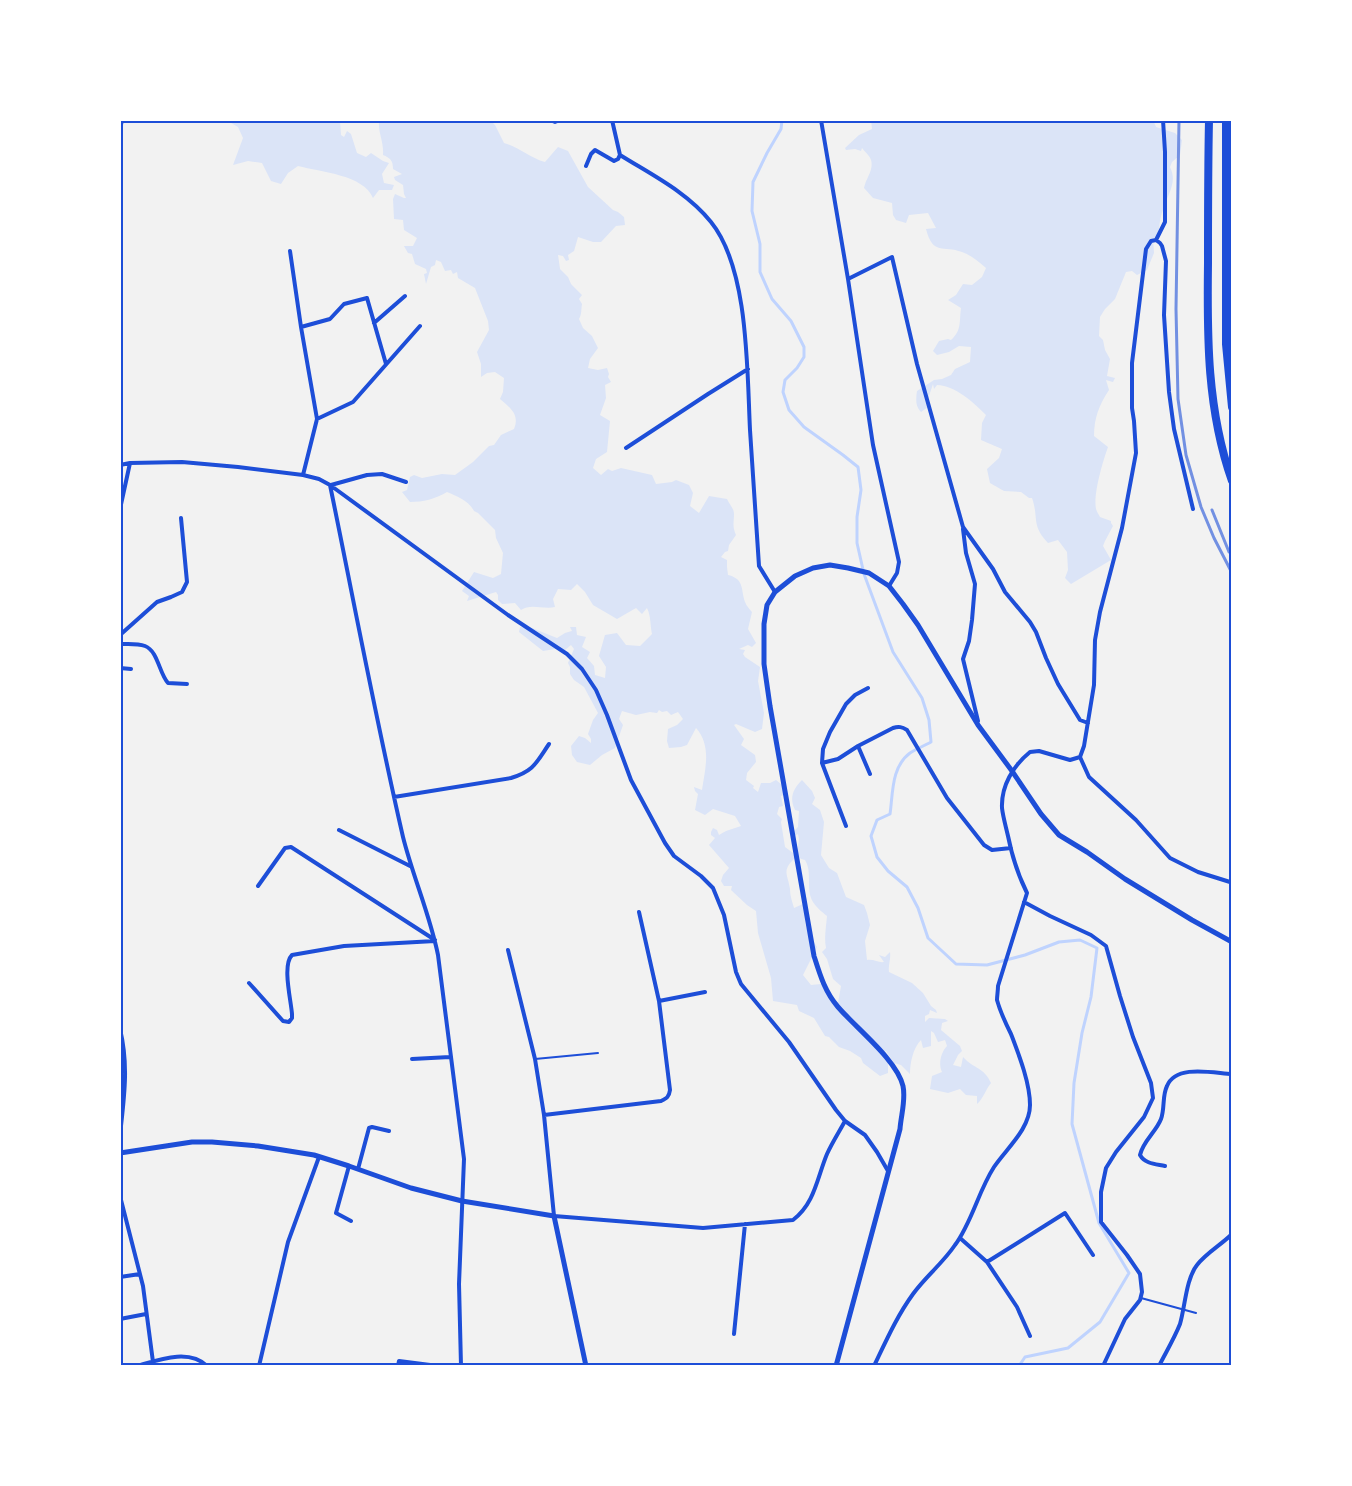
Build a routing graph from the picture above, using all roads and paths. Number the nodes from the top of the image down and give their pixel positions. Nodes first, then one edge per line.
1 (122, 120) edge
2 (550, 120) edge
3 (560, 120) edge
4 (612, 120) edge
5 (822, 120) edge
6 (1163, 120) edge
7 (1209, 120) edge
8 (1226, 120) edge
9 (120, 129) edge
10 (620, 155) junction
11 (586, 166) dead end
12 (1156, 240) junction
13 (290, 251) dead end
14 (848, 279) junction
15 (405, 296) dead end
16 (374, 323) junction
17 (420, 326) dead end
18 (301, 327) junction
19 (386, 364) junction
20 (748, 369) junction
21 (1232, 407) edge
22 (317, 419) junction
23 (626, 448) dead end
24 (130, 463) junction
25 (120, 465) edge
26 (303, 475) junction
27 (1232, 481) edge
28 (406, 482) dead end
29 (330, 485) junction
30 (120, 509) edge
31 (1193, 509) dead end
32 (181, 518) dead end
33 (963, 527) junction
34 (889, 586) junction
35 (775, 592) junction
36 (120, 635) edge
37 (120, 644) edge
38 (120, 668) edge
39 (132, 669) dead end
40 (187, 684) dead end
41 (868, 688) dead end
42 (1088, 723) junction
43 (978, 725) junction
44 (549, 744) dead end
45 (858, 746) junction
46 (1080, 758) junction
47 (822, 763) junction
48 (1012, 771) junction
49 (870, 774) dead end
50 (394, 797) junction
51 (846, 826) dead end
52 (339, 830) dead end
53 (1011, 848) junction
54 (411, 866) junction
55 (1232, 881) edge
56 (258, 886) dead end
57 (1024, 902) junction
58 (639, 912) dead end
59 (435, 941) junction
60 (1232, 942) edge
61 (508, 950) dead end
62 (249, 983) dead end
63 (705, 992) dead end
64 (659, 1001) junction
65 (120, 1029) edge
66 (598, 1053) dead end
67 (450, 1057) junction
68 (412, 1059) dead end
69 (535, 1059) junction
70 (1232, 1074) edge
71 (122, 1095) edge
72 (544, 1115) junction
73 (845, 1121) junction
74 (389, 1131) dead end
75 (120, 1135) edge
76 (120, 1154) edge
77 (320, 1156) junction
78 (350, 1166) junction
79 (1165, 1166) dead end
80 (358, 1169) junction
81 (889, 1172) junction
82 (120, 1196) edge
83 (462, 1201) junction
84 (554, 1216) junction
85 (351, 1221) dead end
86 (745, 1224) junction
87 (1232, 1234) edge
88 (960, 1238) junction
89 (1094, 1255) dead end
90 (987, 1262) junction
91 (140, 1274) junction
92 (120, 1277) edge
93 (1141, 1298) junction
94 (1196, 1313) dead end
95 (146, 1314) junction
96 (120, 1320) edge
97 (734, 1334) dead end
98 (1030, 1336) dead end
99 (153, 1362) junction
100 (136, 1366) edge
101 (207, 1366) edge
102 (259, 1366) edge
103 (398, 1366) edge
104 (438, 1366) edge
105 (461, 1366) edge
106 (586, 1366) edge
107 (836, 1366) edge
108 (874, 1366) edge
109 (1104, 1366) edge
110 (1159, 1366) edge

1 - 9 street
2 - 3 street
4 - 10 street
5 - 14 street
6 - 12 street
7 - 27 highway
8 - 21 highway
10 - 11 street
10 - 20 street
12 - 31 street
12 - 42 street
13 - 18 street
14 - 33 street
14 - 34 street
15 - 16 street
16 - 18 street
16 - 19 street
17 - 19 street
18 - 22 street
19 - 22 street
20 - 23 street
20 - 35 street
22 - 26 street
24 - 25 street
24 - 26 street
24 - 30 street
26 - 29 street
28 - 29 street
29 - 50 street
29 - 73 street
32 - 36 street
33 - 42 street
33 - 43 street
34 - 35 street
34 - 43 street
35 - 81 street
37 - 40 street
38 - 39 street
41 - 47 street
42 - 46 street
43 - 48 street
44 - 50 street
45 - 47 street
45 - 49 street
45 - 53 street
46 - 48 street
46 - 55 street
47 - 51 street
48 - 53 street
48 - 60 street
50 - 54 street
52 - 54 street
53 - 57 street
54 - 59 street
56 - 59 street
57 - 88 street
57 - 93 street
58 - 64 street
59 - 62 street
59 - 67 street
61 - 69 street
63 - 64 street
64 - 72 street
65 - 71 street
66 - 69 lane
67 - 68 street
67 - 83 street
69 - 72 street
70 - 79 street
71 - 75 street
72 - 84 street
73 - 81 street
73 - 86 street
74 - 80 street
76 - 77 street
77 - 78 street
77 - 102 street
78 - 80 street
78 - 85 street
80 - 83 street
81 - 107 street
82 - 91 street
83 - 84 street
83 - 105 street
84 - 86 street
84 - 106 street
86 - 97 street
87 - 110 street
88 - 90 street
88 - 108 street
89 - 90 street
90 - 98 street
91 - 92 street
91 - 95 street
93 - 94 lane
93 - 109 street
95 - 96 street
95 - 99 street
99 - 100 street
99 - 101 street
103 - 104 street

